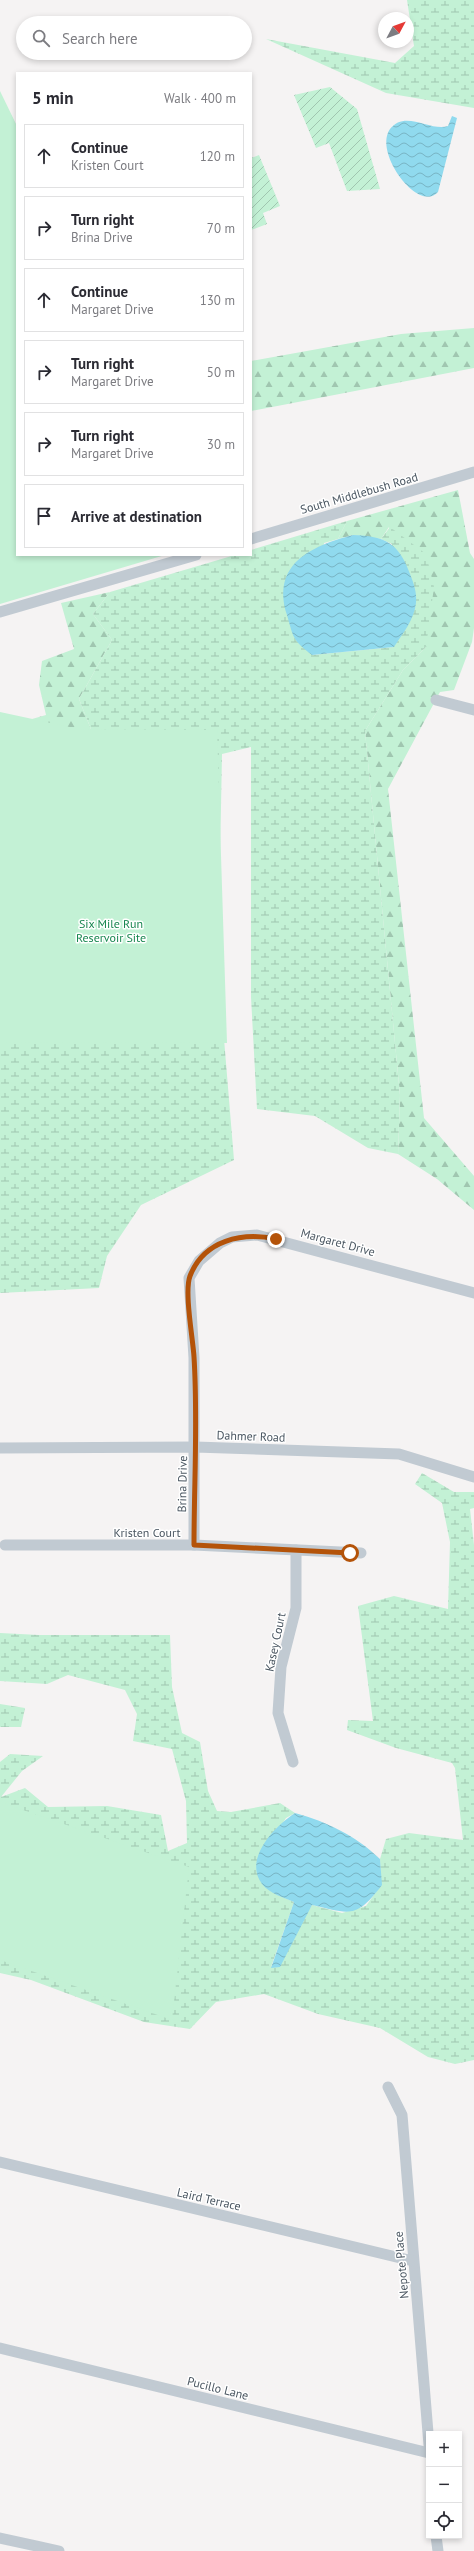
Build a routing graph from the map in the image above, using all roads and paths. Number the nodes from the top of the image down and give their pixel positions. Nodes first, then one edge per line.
1 (474, 472) edge
2 (252, 538) edge
3 (193, 556) edge
4 (0, 612) edge
5 (436, 700) dead end
6 (474, 710) edge
7 (474, 1293) edge
8 (195, 1447) junction
9 (0, 1448) edge
10 (474, 1477) edge
11 (5, 1545) dead end
12 (194, 1545) junction
13 (296, 1550) junction
14 (361, 1553) dead end
15 (293, 1762) dead end
16 (388, 2087) dead end
17 (0, 2162) edge
18 (413, 2261) junction
19 (0, 2348) edge
20 (428, 2431) edge
21 (426, 2452) edge
22 (0, 2538) edge
23 (436, 2539) edge
24 (59, 2551) edge
25 (438, 2551) edge

1 - 2 street, South Middlebush Road
3 - 4 street
5 - 6 street
7 - 8 street, Margaret Drive
8 - 9 street, Dahmer Road
8 - 10 street, Dahmer Road
8 - 12 street, Brina Drive
11 - 12 street, Kristen Court
12 - 13 street, Kristen Court
13 - 14 street, Kristen Court
13 - 15 street, Kasey Court
16 - 18 street, Nepote Place
17 - 18 street, Laird Terrace
18 - 20 street, Nepote Place
19 - 21 street, Pucillo Lane
22 - 24 street
23 - 25 street

